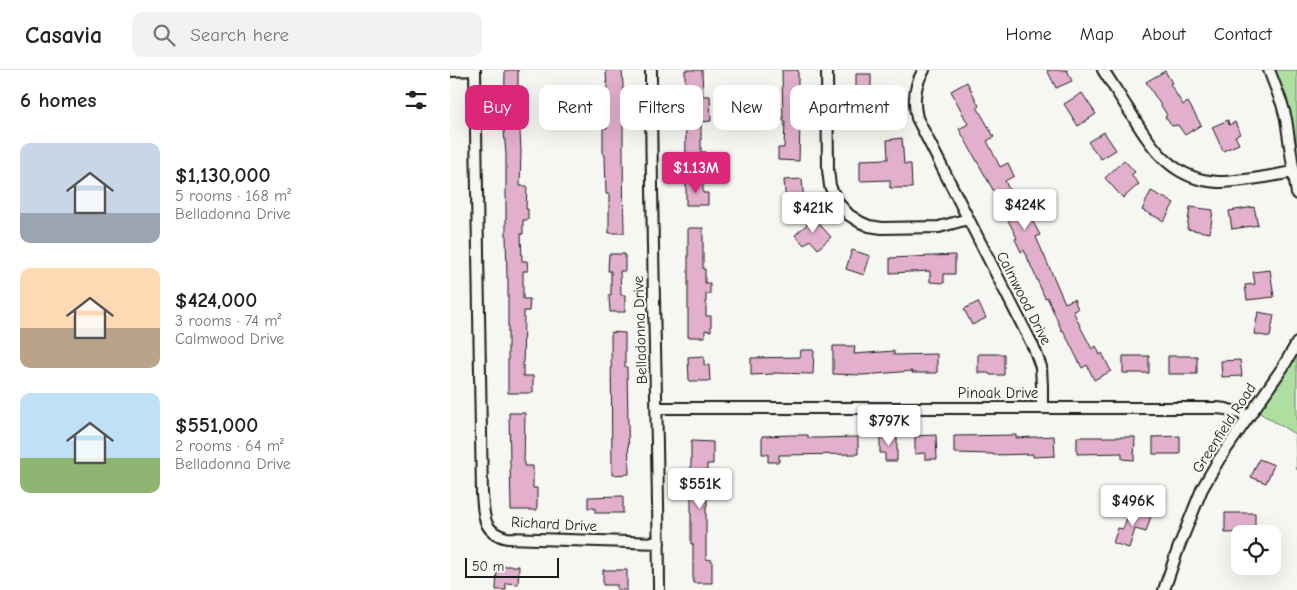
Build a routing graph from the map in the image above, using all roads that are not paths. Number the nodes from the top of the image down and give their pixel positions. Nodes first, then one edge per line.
1 (476, 70) edge
2 (651, 70) edge
3 (827, 70) edge
4 (924, 70) edge
5 (1104, 70) edge
6 (1270, 70) edge
7 (450, 72) edge
8 (1294, 172) junction
9 (1297, 194) edge
10 (968, 220) junction
11 (1297, 343) edge
12 (657, 408) junction
13 (1042, 408) junction
14 (1249, 416) junction
15 (659, 543) junction
16 (659, 590) edge
17 (1164, 590) edge

1 - 7 street
1 - 15 street, Richard Drive
2 - 12 street, Belladonna Drive
3 - 10 street
4 - 10 street, Calmwood Drive
5 - 8 street
6 - 8 street
8 - 9 street
10 - 13 street, Calmwood Drive
11 - 14 street, Greenfield Road
12 - 13 street, Pinoak Drive
12 - 15 street, Belladonna Drive
13 - 14 street, Pinoak Drive
14 - 17 street, Greenfield Road
15 - 16 street, Belladonna Drive

